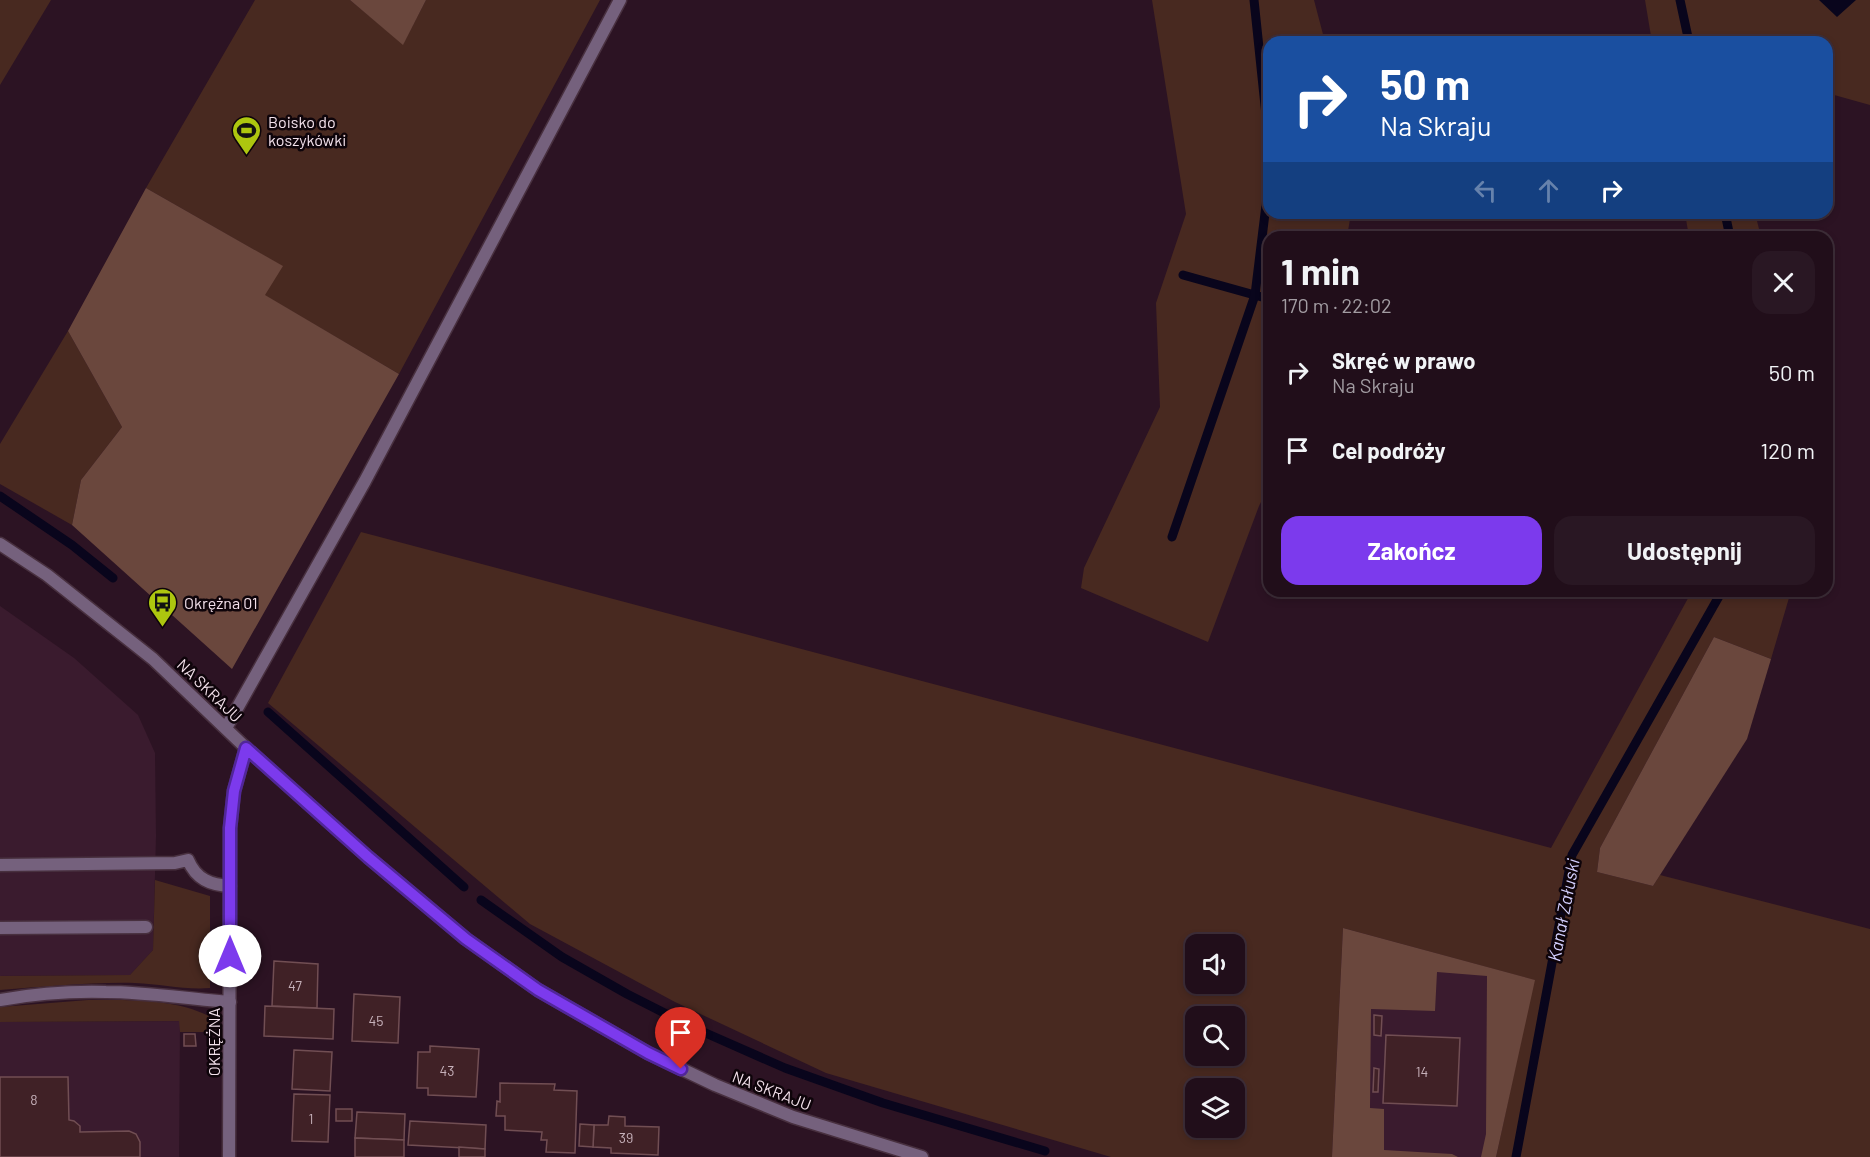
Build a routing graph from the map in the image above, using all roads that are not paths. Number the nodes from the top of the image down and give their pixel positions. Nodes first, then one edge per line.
1 (620, 0) edge
2 (0, 544) edge
3 (226, 728) junction
4 (246, 748) junction
5 (0, 865) edge
6 (230, 886) junction
7 (146, 927) dead end
8 (0, 928) edge
9 (0, 1000) edge
10 (230, 1002) junction
11 (230, 1157) edge
12 (922, 1157) edge

1 - 3 street
2 - 3 street, NA SKRAJU
3 - 4 street, NA SKRAJU
4 - 6 street, OKRĘŻNA
4 - 12 street, NA SKRAJU
5 - 6 street
6 - 10 street, OKRĘŻNA
7 - 8 street
9 - 10 street
10 - 11 street, OKRĘŻNA

